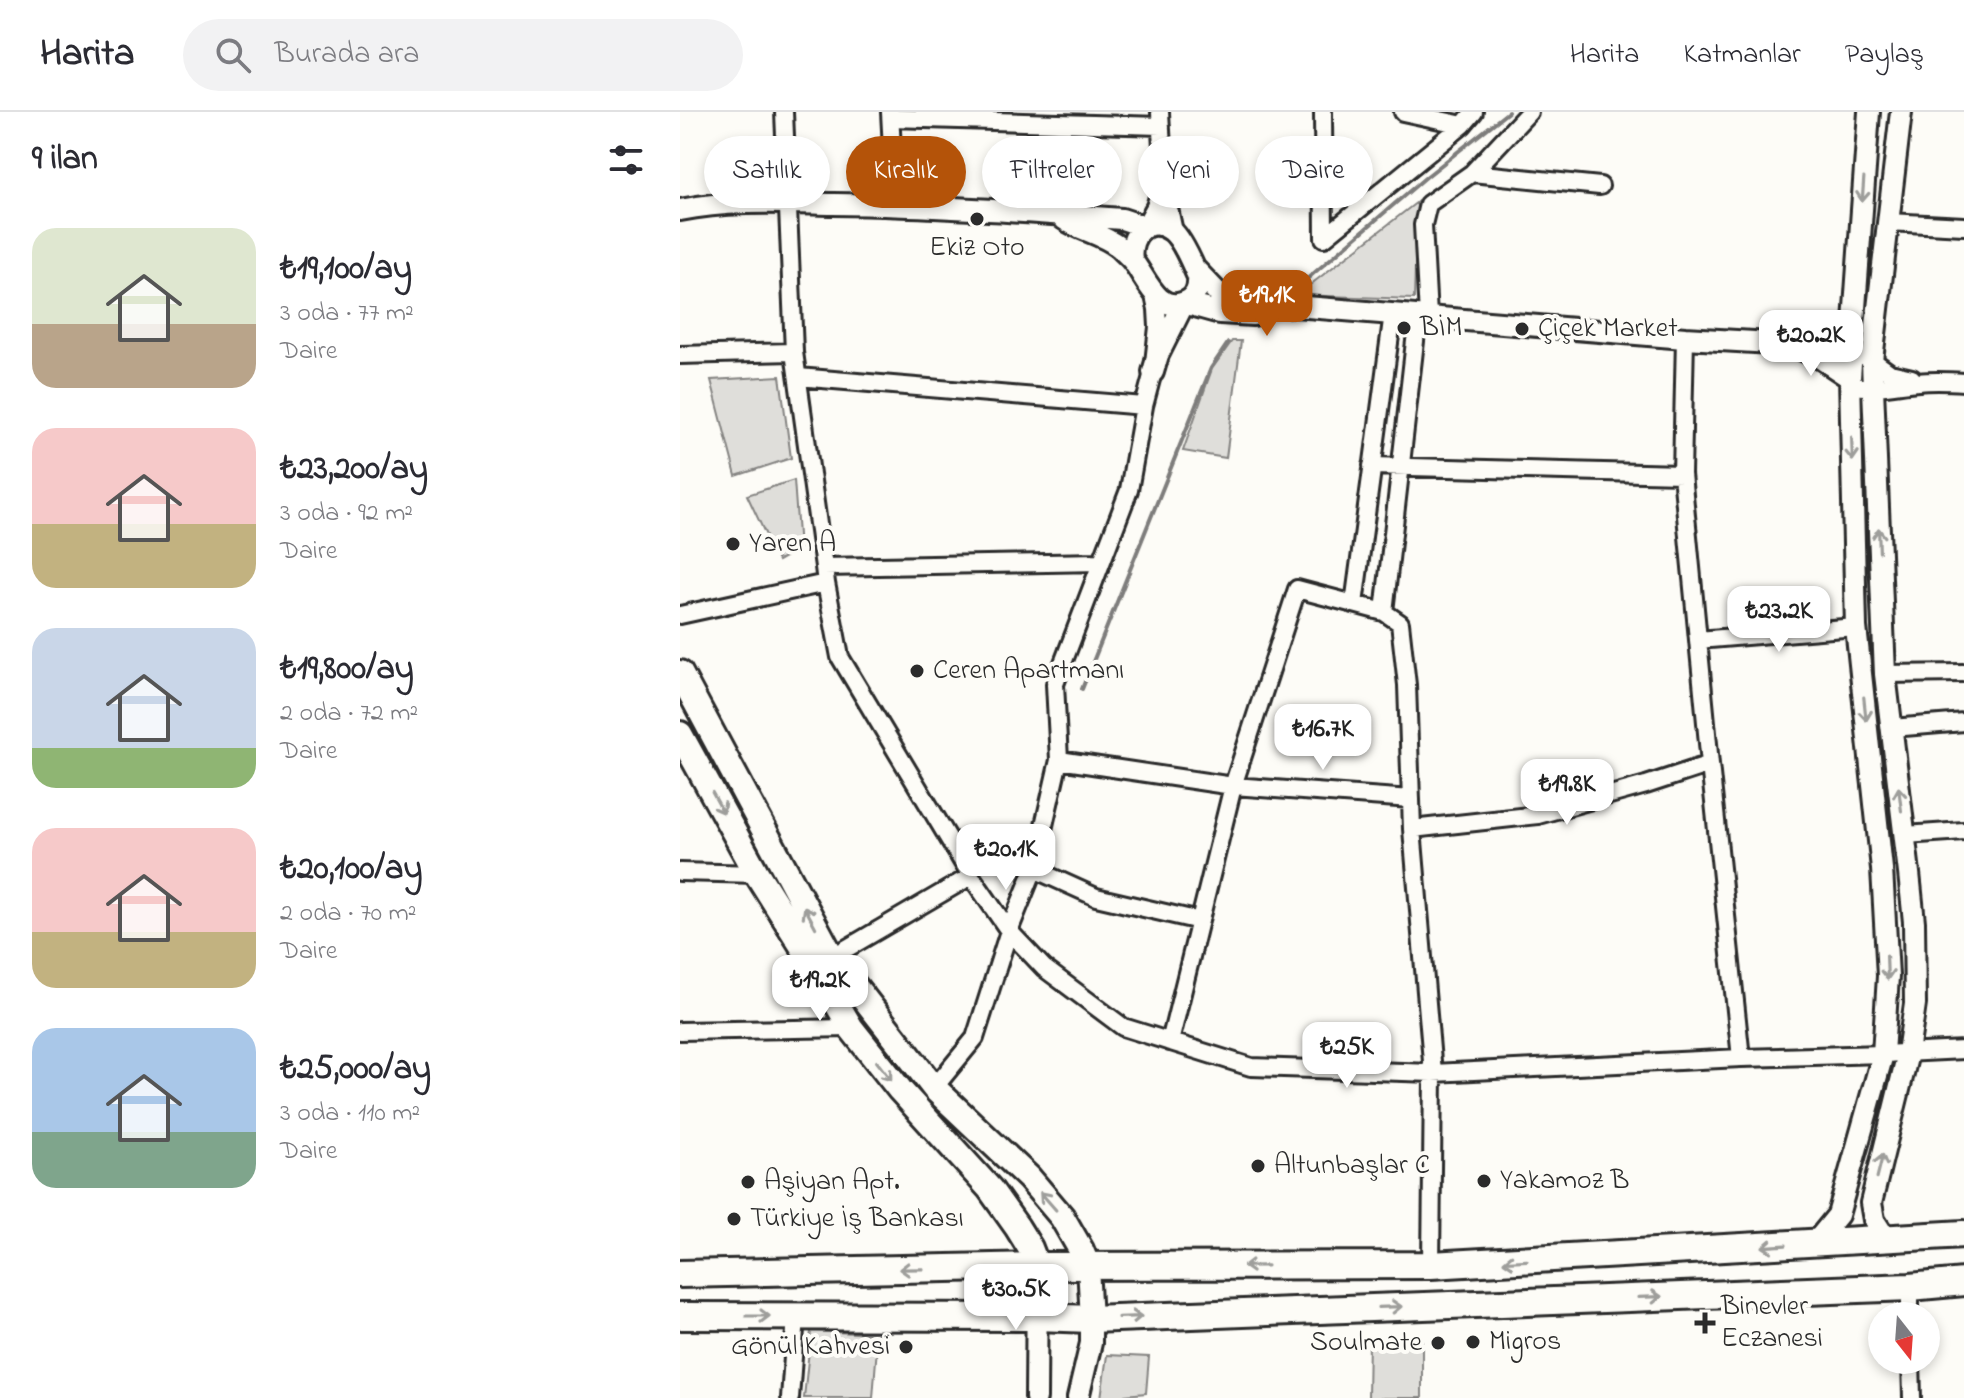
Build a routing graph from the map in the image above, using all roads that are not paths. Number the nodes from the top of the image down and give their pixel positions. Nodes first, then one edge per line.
1 (784, 112) edge
2 (1323, 112) edge
3 (1403, 112) edge
4 (1529, 112) edge
5 (1869, 112) edge
6 (1901, 112) edge
7 (891, 115) edge
8 (1469, 118) edge
9 (1161, 119) edge
10 (785, 136) edge
11 (892, 136) edge
12 (1472, 173) junction
13 (1600, 186) dead end
14 (704, 206) edge
15 (787, 208) edge
16 (949, 208) edge
17 (1156, 208) edge
18 (1169, 208) edge
19 (680, 210) edge
20 (1057, 214) junction
21 (1888, 222) junction
22 (1964, 226) edge
23 (1146, 227) junction
24 (1174, 232) junction
25 (1132, 260) junction
26 (1194, 268) junction
27 (1153, 291) junction
28 (1184, 303) junction
29 (1393, 313) junction
30 (1423, 316) junction
31 (1685, 338) junction
32 (1790, 344) junction
33 (794, 352) junction
34 (1852, 354) junction
35 (680, 355) edge
36 (1872, 360) junction
37 (1153, 372) junction
38 (798, 377) junction
39 (1850, 378) junction
40 (1925, 381) junction
41 (1964, 382) edge
42 (1873, 388) junction
43 (1144, 406) junction
44 (1372, 466) junction
45 (1400, 467) junction
46 (1682, 474) junction
47 (1100, 562) junction
48 (825, 575) junction
49 (1354, 604) junction
50 (1384, 612) junction
51 (680, 615) edge
52 (1856, 627) junction
53 (1698, 640) junction
54 (680, 673) edge
55 (1964, 673) edge
56 (1885, 674) junction
57 (1964, 722) edge
58 (1892, 728) junction
59 (680, 734) edge
60 (1059, 760) junction
61 (1710, 764) junction
62 (1233, 786) junction
63 (1411, 799) junction
64 (1412, 829) junction
65 (1964, 831) edge
66 (1905, 835) junction
67 (1034, 869) junction
68 (680, 872) edge
69 (757, 874) junction
70 (971, 876) junction
71 (1200, 921) junction
72 (1009, 931) junction
73 (832, 957) junction
74 (851, 1028) junction
75 (680, 1031) edge
76 (1170, 1042) junction
77 (1964, 1050) edge
78 (1908, 1053) junction
79 (1883, 1054) junction
80 (1741, 1058) junction
81 (1433, 1073) junction
82 (934, 1088) junction
83 (1017, 1227) junction
84 (1070, 1231) junction
85 (1964, 1234) edge
86 (1886, 1239) junction
87 (1815, 1243) junction
88 (1431, 1265) junction
89 (1037, 1266) junction
90 (982, 1267) junction
91 (1088, 1267) junction
92 (1125, 1267) junction
93 (680, 1274) edge
94 (1964, 1282) edge
95 (1910, 1287) junction
96 (1910, 1302) edge
97 (680, 1316) edge
98 (796, 1316) junction
99 (1038, 1317) junction
100 (1091, 1319) junction
101 (1911, 1374) edge
102 (790, 1398) edge
103 (1036, 1398) edge
104 (1078, 1398) edge
105 (1912, 1398) edge

1 - 10 street
2 - 8 street
3 - 8 street
4 - 12 street
5 -> 34 street
6 - 21 street
7 - 9 street
7 - 11 street
12 - 13 street
12 - 30 street
14 - 19 street
15 - 33 street
16 - 20 street
17 - 23 street
18 - 24 street
20 - 23 street
20 - 25 street
21 - 22 street
21 - 36 street
23 - 24 street
23 - 25 street
24 - 26 street
25 - 27 street
26 - 28 street
26 - 29 street
27 - 28 street
27 - 37 street
28 - 29 street
28 - 37 street
29 - 30 street
29 - 44 street
30 - 31 street
30 - 45 street
31 - 32 street
31 - 46 street
32 - 34 street
32 - 39 street
33 - 35 street
33 - 38 street
34 - 36 street
34 - 39 street
36 - 40 street
36 - 42 street
37 - 43 street
38 - 43 street
38 - 48 street
39 - 42 street
39 -> 52 street
40 - 41 street
40 - 42 street
56 -> 42 street
43 - 47 street
44 - 45 street
44 - 49 street
45 - 46 street
45 - 50 street
46 - 53 street
47 - 48 street
47 - 60 street
48 - 51 street
48 - 70 street
49 - 50 street
49 - 62 street
50 - 63 street
52 - 53 street
52 -> 79 street
53 - 61 street
73 -> 54 main road
55 - 56 street
56 - 58 street
57 - 58 street
66 -> 58 street
59 -> 69 main road
60 - 62 street
60 - 67 street
61 - 64 street
61 - 80 street
62 - 63 street
62 - 71 street
63 - 64 street
64 - 81 street
65 - 66 street
66 - 78 street
67 - 71 street
67 - 72 street
68 - 69 street
69 - 74 main road
70 - 72 street
70 - 73 street
71 - 76 street
72 - 76 street
72 - 82 street
73 - 82 main road
74 - 75 street
74 -> 83 main road
76 - 81 street
77 - 78 street
78 - 79 street
86 -> 78 street
79 - 80 street
79 - 87 street
80 - 81 street
81 - 88 street
84 -> 82 main road
83 - 89 main road
83 - 90 main road
84 - 91 main road
84 - 92 main road
85 - 86 main road
86 - 87 main road
87 -> 88 main road
88 -> 92 main road
89 - 90 main road
89 - 91 main road
89 - 99 street
90 -> 93 main road
91 - 92 main road
91 - 100 street
94 - 95 main road
95 - 96 street
100 -> 95 main road
97 -> 98 main road
98 - 99 main road
98 - 102 street
99 - 100 main road
99 - 103 street
100 - 104 street
101 - 105 street

